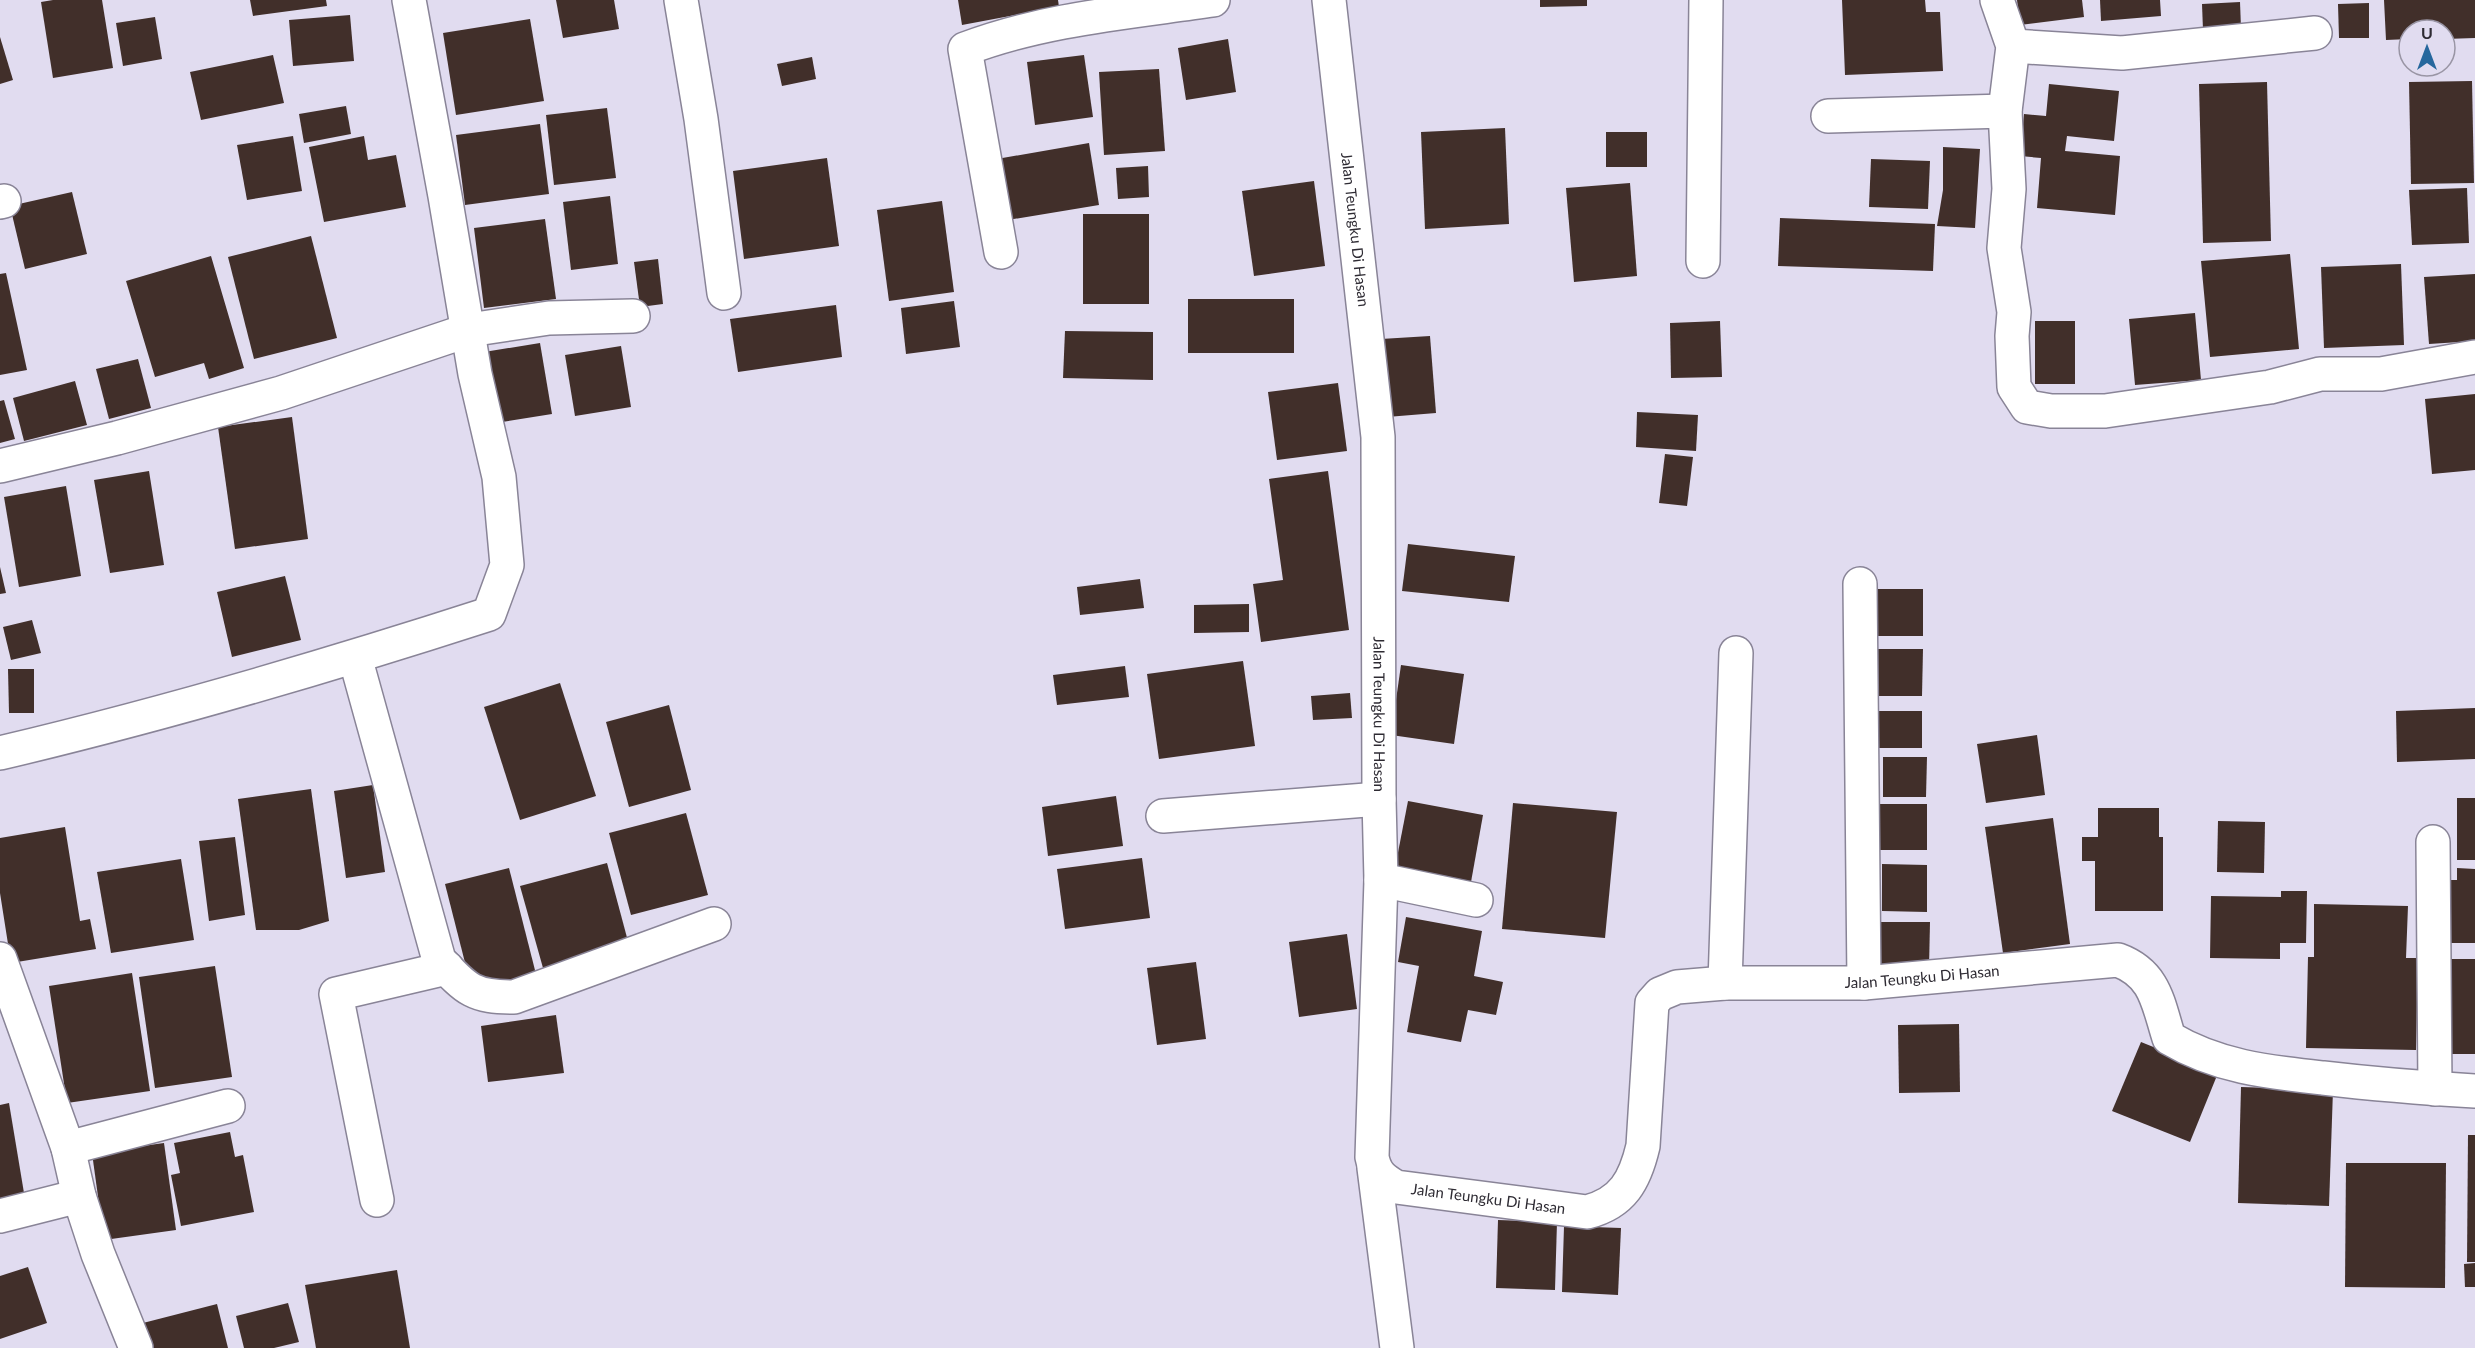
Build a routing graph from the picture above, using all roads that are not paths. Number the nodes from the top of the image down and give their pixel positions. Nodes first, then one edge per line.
1 (409, 0) edge
2 (681, 0) edge
3 (1213, 0) edge
4 (1329, 0) edge
5 (1706, 0) edge
6 (1997, 0) edge
7 (2315, 33) dead end
8 (2013, 46) junction
9 (2005, 111) junction
10 (1828, 116) dead end
11 (1001, 252) dead end
12 (1704, 261) dead end
13 (724, 293) dead end
14 (633, 316) dead end
15 (469, 330) junction
16 (2475, 357) edge
17 (0, 466) edge
18 (1860, 584) dead end
19 (1736, 653) dead end
20 (355, 657) junction
21 (0, 753) edge
22 (1379, 799) junction
23 (1162, 816) dead end
24 (2433, 842) dead end
25 (1381, 880) junction
26 (1476, 900) dead end
27 (714, 924) dead end
28 (0, 959) edge
29 (447, 968) junction
30 (1725, 983) junction
31 (1864, 983) junction
32 (2434, 1089) junction
33 (2475, 1091) edge
34 (228, 1106) dead end
35 (68, 1148) junction
36 (1374, 1168) junction
37 (79, 1196) junction
38 (377, 1200) dead end
39 (0, 1216) edge
40 (136, 1348) edge
41 (1397, 1348) edge

1 - 15 street
2 - 13 street
3 - 11 street
4 - 22 street, Jalan Teungku Di Hasan
5 - 12 street
6 - 8 street
7 - 8 street
8 - 9 street
9 - 10 street
9 - 16 street
14 - 15 street
15 - 17 street
15 - 20 street
18 - 31 street
19 - 30 street
20 - 21 street
20 - 29 street
22 - 23 street
22 - 25 street, Jalan Teungku Di Hasan
24 - 32 street
25 - 26 street
25 - 36 street, Jalan Teungku Di Hasan
27 - 29 street
28 - 35 street
29 - 38 street
30 - 31 street, Jalan Teungku Di Hasan
30 - 36 street, Jalan Teungku Di Hasan
31 - 32 street, Jalan Teungku Di Hasan
32 - 33 street, Jalan Teungku Di Hasan
34 - 35 street
35 - 37 street
36 - 41 street
37 - 39 street
37 - 40 street

